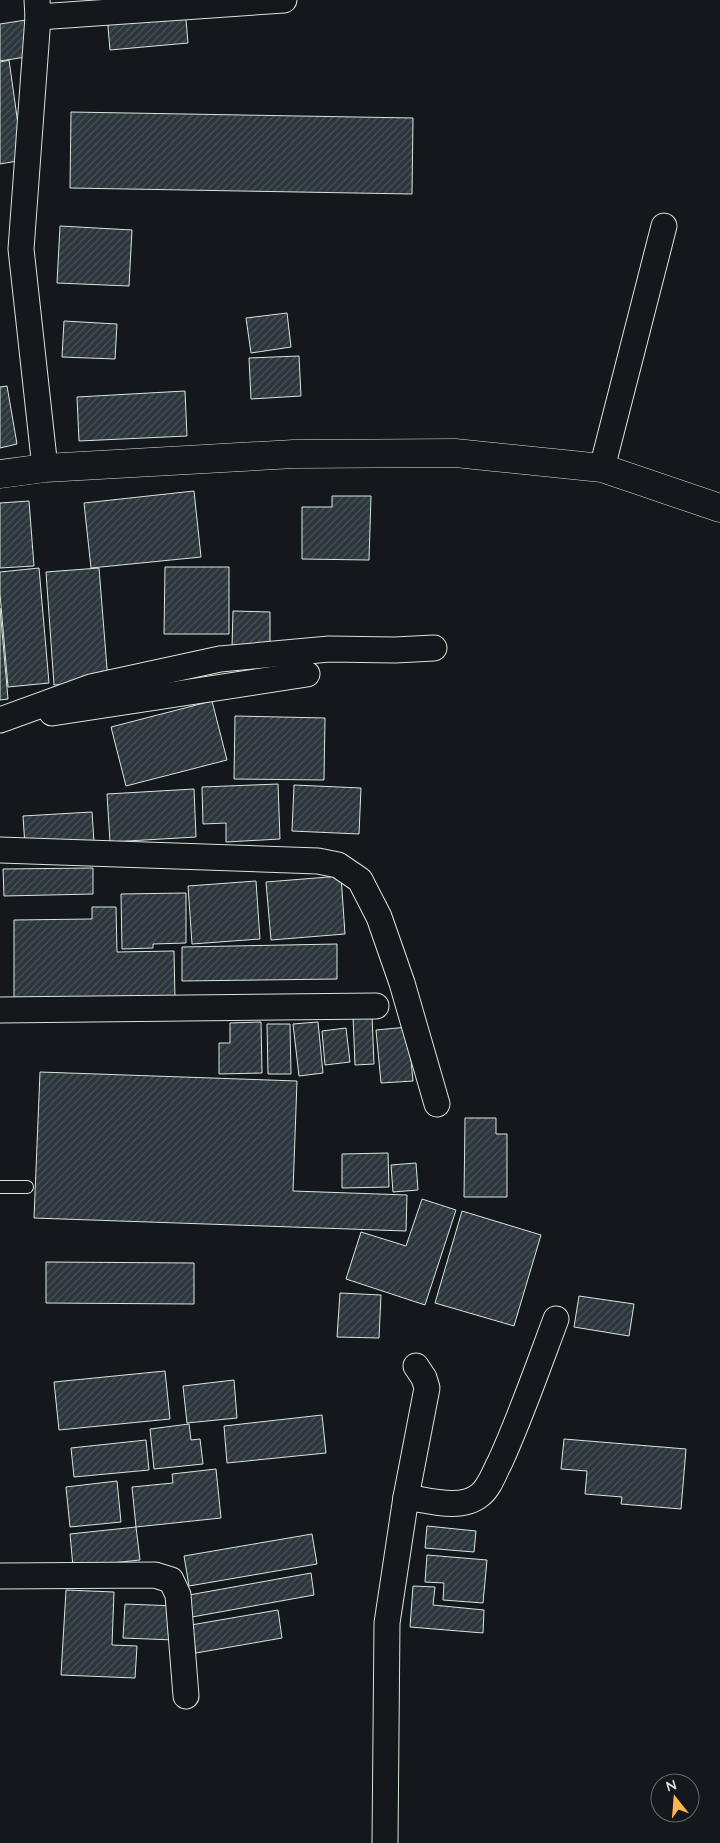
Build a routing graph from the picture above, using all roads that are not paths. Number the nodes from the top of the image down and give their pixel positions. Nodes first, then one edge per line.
1 (284, 0) edge
2 (37, 8) edge
3 (664, 226) dead end
4 (45, 468) junction
5 (602, 468) junction
6 (0, 474) edge
7 (720, 508) edge
8 (434, 648) dead end
9 (307, 674) dead end
10 (0, 721) edge
11 (0, 850) edge
12 (376, 1006) dead end
13 (0, 1010) edge
14 (437, 1104) dead end
15 (0, 1187) edge
16 (27, 1188) dead end
17 (556, 1319) dead end
18 (416, 1366) dead end
19 (406, 1497) junction
20 (0, 1576) edge
21 (186, 1696) dead end
22 (385, 1843) edge

1 - 2 street
2 - 4 street
3 - 5 street
4 - 5 street
4 - 6 street
5 - 7 street
8 - 10 street
9 - 10 street
11 - 14 street
12 - 13 street
15 - 16 lane
17 - 19 street
18 - 19 street
19 - 22 street
20 - 21 street

